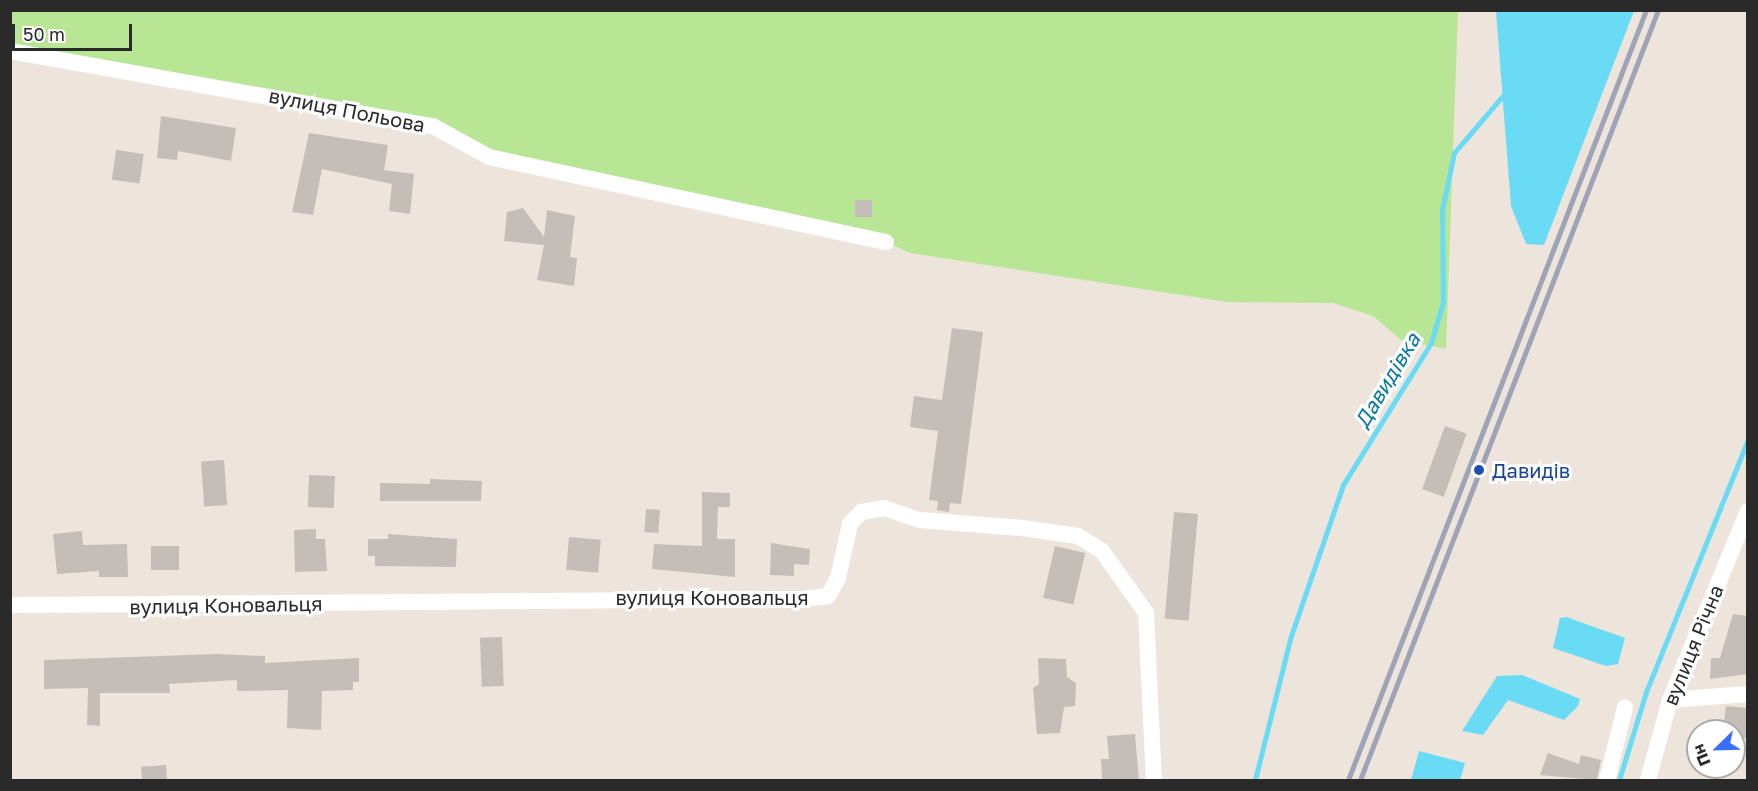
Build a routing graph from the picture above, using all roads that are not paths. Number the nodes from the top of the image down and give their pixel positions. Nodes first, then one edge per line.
1 (10, 51) edge
2 (886, 242) dead end
3 (1748, 511) edge
4 (10, 605) edge
5 (1748, 694) edge
6 (1670, 700) junction
7 (1625, 707) dead end
8 (1154, 780) edge
9 (1606, 780) edge
10 (1648, 780) edge

1 - 2 street, вулиця Польова
3 - 6 street, вулиця Річна
4 - 8 street, вулиця Коновальця
5 - 6 street
6 - 10 street, вулиця Річна
7 - 9 street

